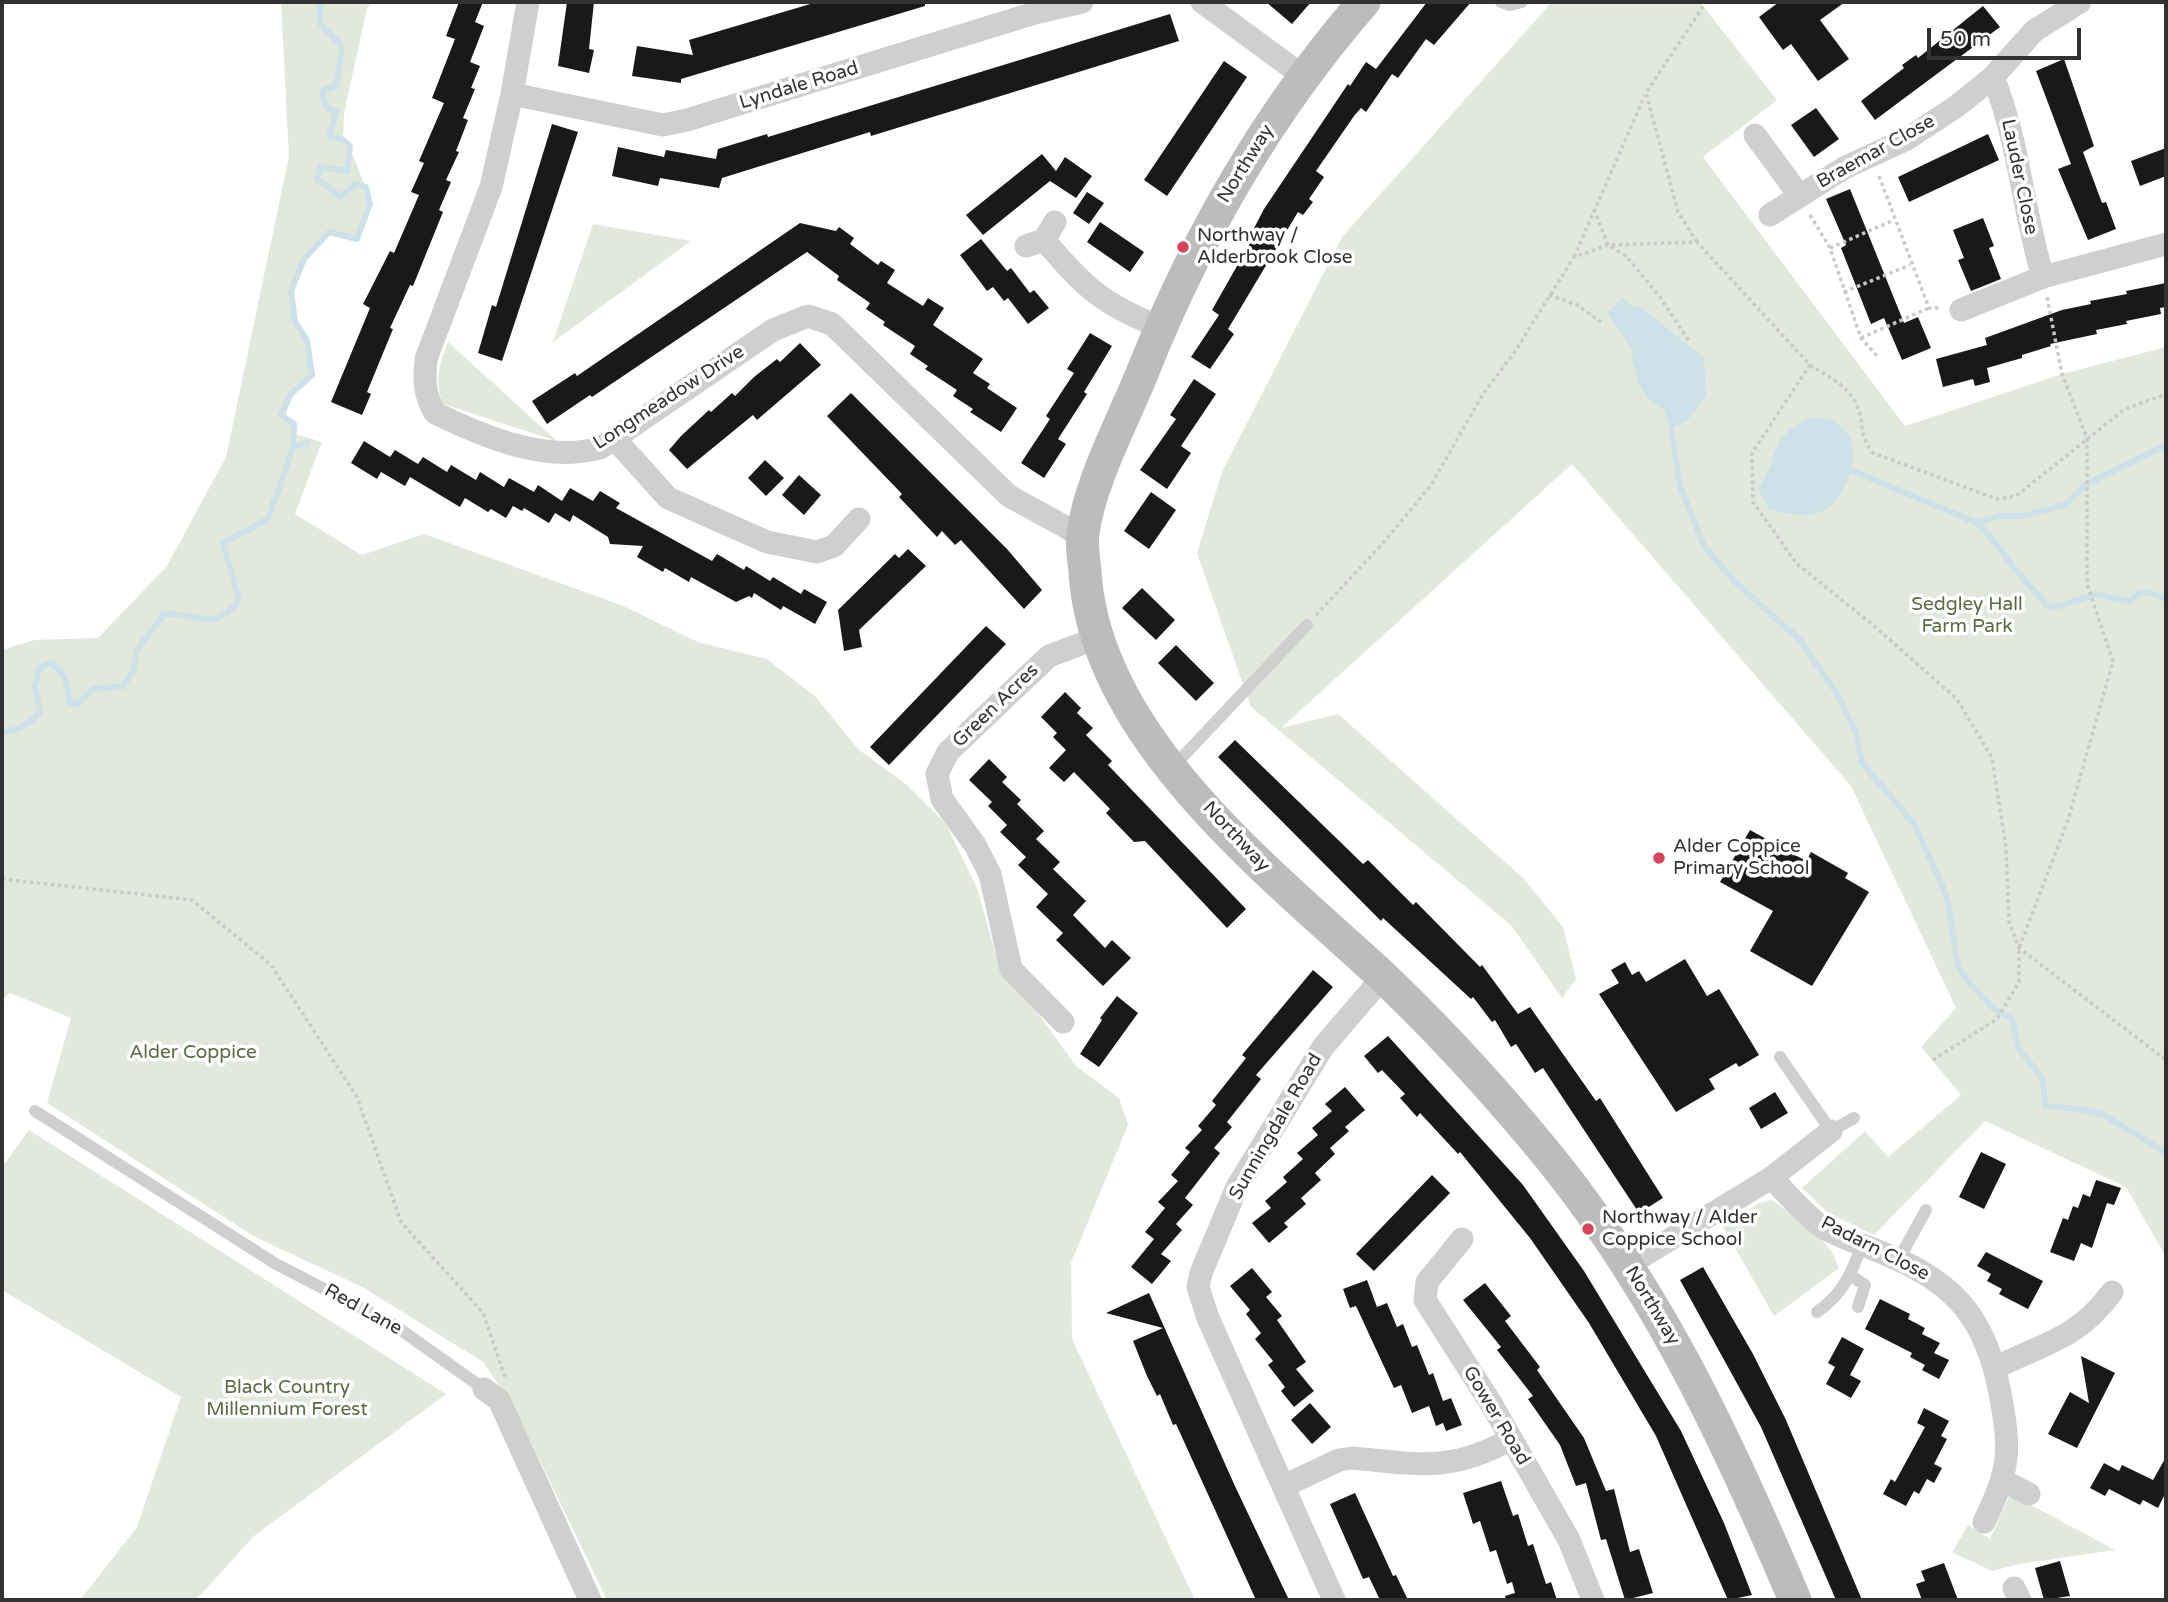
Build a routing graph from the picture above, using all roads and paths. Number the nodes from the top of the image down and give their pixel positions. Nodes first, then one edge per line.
1 (528, 2) edge
2 (1082, 2) edge
3 (1202, 2) edge
4 (1364, 2) edge
5 (1500, 2) edge
6 (1522, 2) edge
7 (1706, 2) edge
8 (2080, 2) edge
9 (1033, 7) edge
10 (1303, 76) junction
11 (1993, 77) junction
12 (1646, 93) junction
13 (512, 94) junction
14 (1755, 135) dead end
15 (1872, 154) junction
16 (1799, 195) junction
17 (1594, 209) junction
18 (1770, 215) dead end
19 (1894, 220) junction
20 (1042, 236) dead end
21 (1698, 242) junction
22 (2166, 244) edge
23 (1608, 245) junction
24 (1830, 248) junction
25 (1574, 257) junction
26 (1911, 265) junction
27 (2043, 277) junction
28 (1844, 292) junction
29 (1549, 295) junction
30 (1929, 307) junction
31 (1961, 310) joint
32 (1601, 322) dead end
33 (1160, 327) junction
34 (1861, 338) junction
35 (1689, 341) dead end
36 (1878, 357) dead end
37 (1810, 366) junction
38 (2166, 394) edge
39 (614, 438) junction
40 (2087, 438) junction
41 (859, 519) dead end
42 (1082, 536) junction
43 (1307, 625) joint
44 (1097, 638) junction
45 (1171, 769) junction
46 (2, 879) edge
47 (2019, 948) junction
48 (1383, 977) junction
49 (1063, 1022) dead end
50 (1780, 1057) dead end
51 (1933, 1060) dead end
52 (2166, 1060) edge
53 (35, 1111) dead end
54 (1854, 1118) dead end
55 (1831, 1131) junction
56 (1771, 1178) junction
57 (1926, 1210) dead end
58 (1462, 1239) dead end
59 (1862, 1244) junction
60 (1899, 1259) junction
61 (1628, 1265) junction
62 (1850, 1275) junction
63 (2112, 1292) dead end
64 (1858, 1307) dead end
65 (1817, 1312) dead end
66 (1995, 1368) junction
67 (492, 1394) junction
68 (1511, 1439) junction
69 (2004, 1481) junction
70 (1284, 1486) junction
71 (2029, 1494) dead end
72 (1984, 1522) dead end
73 (590, 1600) edge
74 (1334, 1600) edge
75 (1592, 1600) edge
76 (1795, 1600) edge

1 - 13 street, Longmeadow Drive
2 - 9 street, Lyndale Road
3 - 10 street
4 - 10 street, Northway
5 - 6 lane
7 - 12 path
8 - 11 street, Braemar Close
9 - 13 street, Lyndale Road
10 - 33 street, Northway
11 - 15 street, Braemar Close
11 - 27 street, Lauder Close
12 - 17 path
12 - 21 path
13 - 39 street, Longmeadow Drive
14 - 16 street, Braemar Close
15 - 16 street, Braemar Close
15 - 19 path
16 - 18 street, Braemar Close
16 - 24 path
17 - 23 path
17 - 25 path
19 - 24 path
19 - 26 path
20 - 33 street
21 - 23 path
21 - 37 path
22 - 27 street
23 - 25 path
23 - 35 path
24 - 28 path
25 - 29 path
26 - 28 path
26 - 30 path
27 - 31 street
27 - 40 path
28 - 34 path
29 - 32 path
29 - 43 path
30 - 31 path
30 - 34 path
33 - 42 street, Northway
34 - 36 path
37 - 40 path
37 - 47 path
38 - 40 path
39 - 41 street
39 - 42 street, Longmeadow Drive
40 - 47 path
42 - 44 street, Northway
43 - 45 lane
44 - 45 street, Northway
44 - 49 street, Green Acres
45 - 48 street, Northway
46 - 67 path
47 - 51 path
47 - 52 path
48 - 61 street, Northway
48 - 70 street, Sunningdale Road
50 - 55 lane
53 - 67 lane, Red Lane
54 - 55 lane
55 - 56 street
56 - 59 street, Padarn Close
56 - 61 street
57 - 60 lane
58 - 68 street, Gower Road
59 - 60 street, Padarn Close
59 - 62 lane
60 - 66 street, Padarn Close
61 - 76 street, Northway
62 - 64 lane
62 - 65 lane
63 - 66 street
66 - 69 street, Padarn Close
67 - 73 street
68 - 70 street
68 - 75 street, Gower Road
69 - 71 street
69 - 72 street, Padarn Close
70 - 74 street, Sunningdale Road

